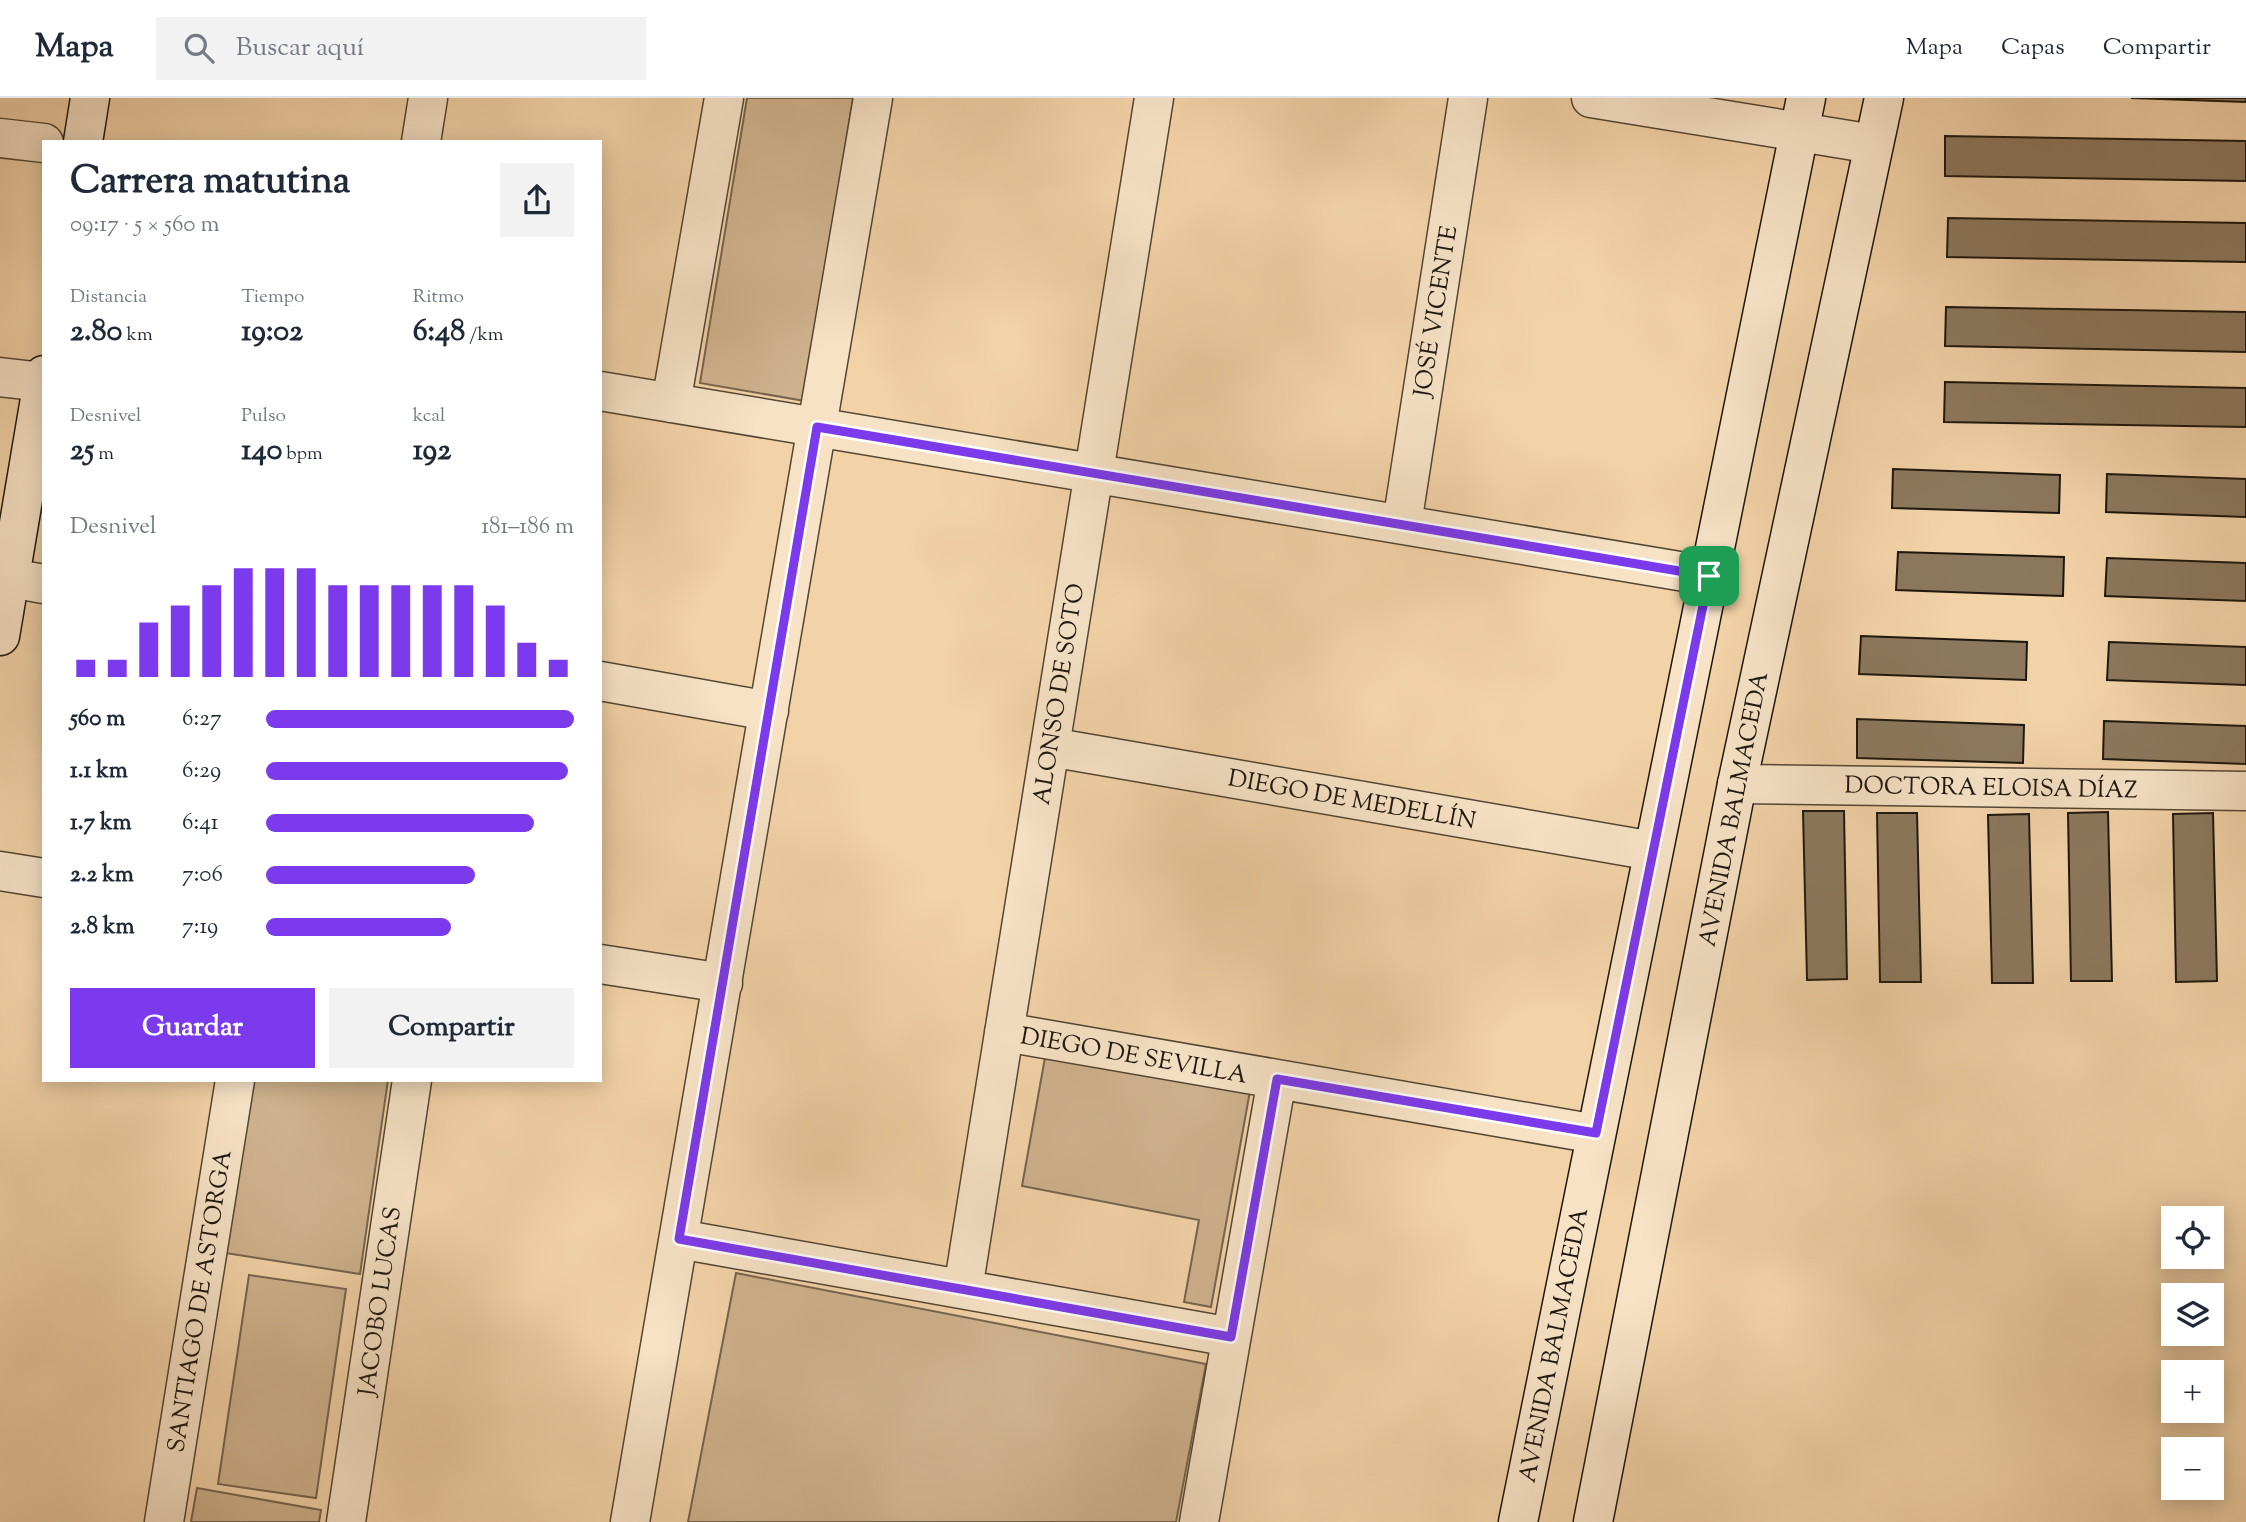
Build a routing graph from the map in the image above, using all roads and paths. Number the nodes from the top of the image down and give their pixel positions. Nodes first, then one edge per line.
1 (90, 98) edge
2 (428, 98) edge
3 (724, 98) edge
4 (873, 98) edge
5 (1154, 98) edge
6 (1468, 98) edge
7 (1591, 98) edge
8 (1884, 98) edge
9 (1803, 115) edge
10 (0, 138) edge
11 (83, 140) edge
12 (421, 140) edge
13 (42, 143) edge
14 (1873, 144) junction
15 (0, 377) edge
16 (42, 378) edge
17 (42, 391) edge
18 (602, 391) edge
19 (671, 403) junction
20 (817, 427) junction
21 (1094, 473) junction
22 (1402, 524) junction
23 (1709, 576) junction
24 (27, 581) edge
25 (0, 634) edge
26 (602, 681) edge
27 (769, 711) junction
28 (1050, 747) junction
29 (1737, 784) junction
30 (2246, 791) edge
31 (1653, 851) junction
32 (0, 871) edge
33 (42, 878) edge
34 (602, 964) edge
35 (723, 983) junction
36 (1004, 1032) junction
37 (1277, 1079) junction
38 (235, 1082) edge
39 (412, 1082) edge
40 (1596, 1133) junction
41 (679, 1239) junction
42 (963, 1289) junction
43 (1231, 1337) junction
44 (164, 1522) edge
45 (346, 1522) edge
46 (630, 1522) edge
47 (1199, 1522) edge
48 (1518, 1522) edge
49 (1593, 1522) edge

1 - 11 street
2 - 12 street
3 - 19 street
4 - 20 street
5 - 21 street, ALONSO DE SOTO
6 - 22 street, JOSÉ VICENTE
7 - 9 street
8 - 14 street, AVENIDA BALMACEDA
9 - 14 street
9 - 23 street, AVENIDA BALMACEDA
10 - 13 street
14 - 29 street, AVENIDA BALMACEDA
15 - 16 street
17 - 24 street
18 - 19 street
19 - 20 street
20 - 21 street
20 - 27 street
21 - 22 street
21 - 28 street, ALONSO DE SOTO
22 - 23 street
23 - 31 street, AVENIDA BALMACEDA
24 - 25 street
26 - 27 street
27 - 35 street
28 - 31 street, DIEGO DE MEDELLÍN
28 - 36 street, ALONSO DE SOTO
29 - 30 street, DOCTORA ELOISA DÍAZ
29 - 49 street, AVENIDA BALMACEDA
31 - 40 street, AVENIDA BALMACEDA
32 - 33 street
34 - 35 street
35 - 41 street
36 - 37 street, DIEGO DE SEVILLA
36 - 42 street, ALONSO DE SOTO
37 - 40 street, DIEGO DE SEVILLA
37 - 43 street
38 - 44 street, SANTIAGO DE ASTORGA
39 - 45 street, JACOBO LUCAS
40 - 48 street, AVENIDA BALMACEDA
41 - 42 street
41 - 46 street
42 - 43 street
43 - 47 street

